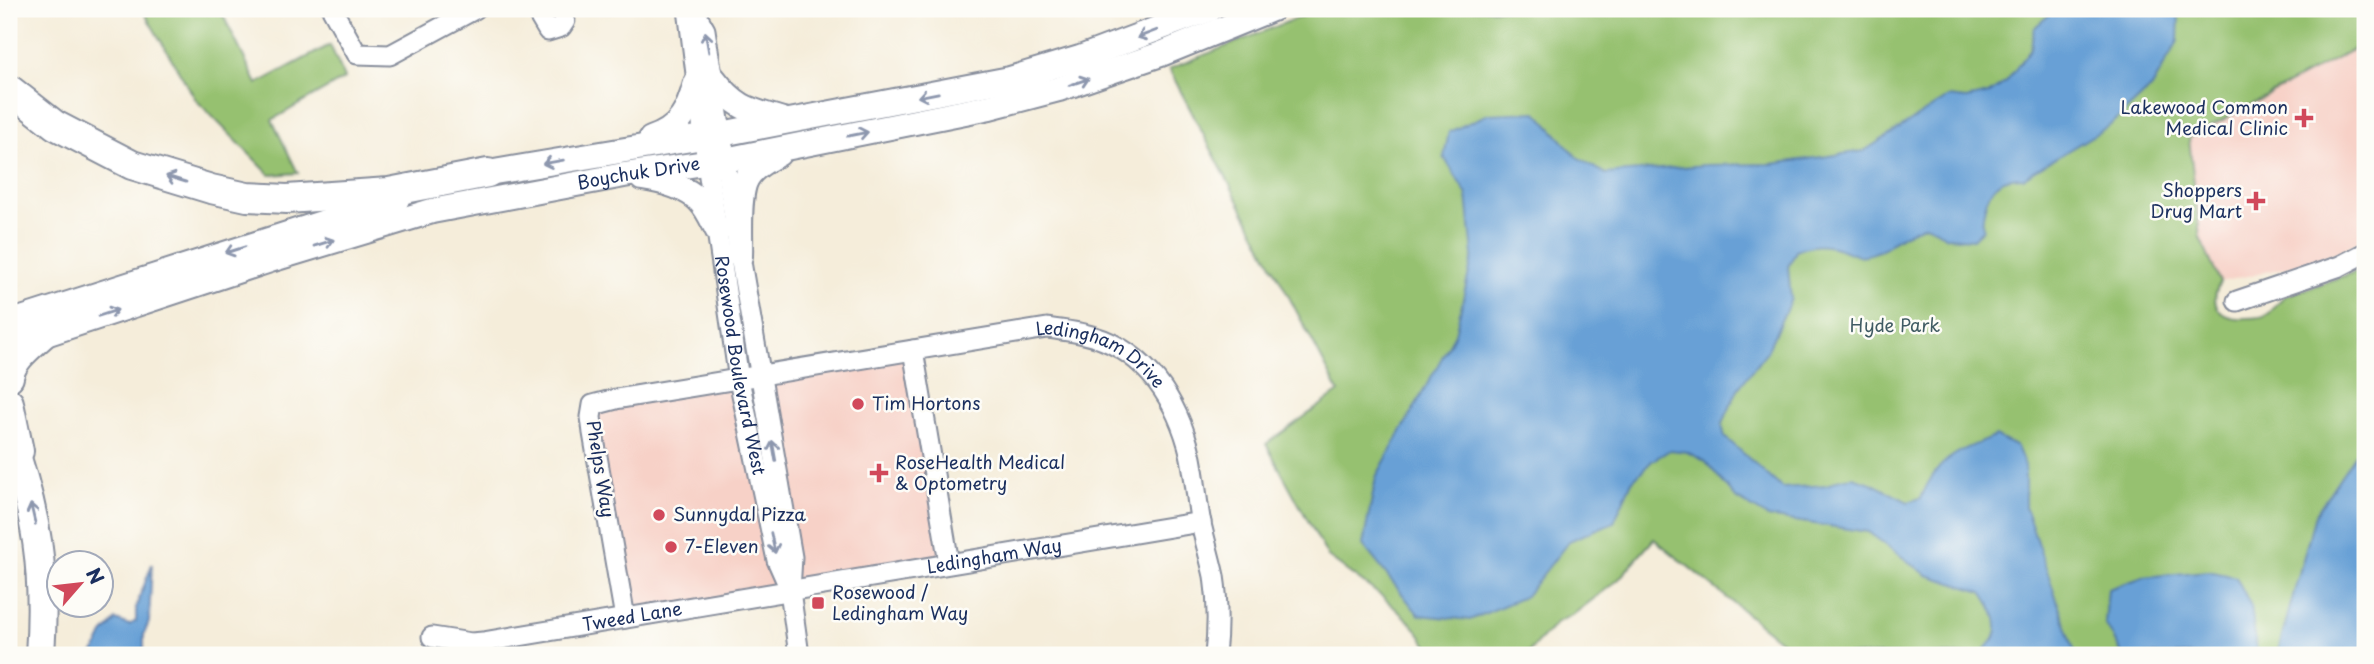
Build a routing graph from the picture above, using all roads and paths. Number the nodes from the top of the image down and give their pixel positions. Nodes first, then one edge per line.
1 (332, 9) edge
2 (475, 9) edge
3 (535, 9) edge
4 (562, 9) edge
5 (688, 9) edge
6 (693, 9) edge
7 (1210, 9) edge
8 (1272, 9) edge
9 (705, 81) junction
10 (9, 89) edge
11 (787, 122) junction
12 (713, 135) junction
13 (791, 147) junction
14 (617, 151) junction
15 (716, 161) junction
16 (488, 173) junction
17 (624, 175) junction
18 (718, 231) junction
19 (2365, 253) edge
20 (740, 256) junction
21 (2237, 301) dead end
22 (9, 323) edge
23 (43, 334) junction
24 (9, 346) edge
25 (913, 350) junction
26 (761, 375) junction
27 (9, 377) edge
28 (739, 380) junction
29 (9, 403) edge
30 (9, 434) edge
31 (25, 481) junction
32 (1201, 522) junction
33 (949, 563) junction
34 (790, 591) junction
35 (625, 618) junction
36 (432, 637) dead end
37 (40, 655) edge
38 (799, 655) edge
39 (1215, 655) edge

1 - 2 street
3 - 4 street
5 - 9 street
9 -> 6 street
7 -> 11 main road, Boychuk Drive
13 -> 8 main road, Boychuk Drive
9 - 11 main road
9 - 12 street, Rosewood Boulevard West
9 - 14 main road
16 -> 10 highway
11 - 12 main road, Boychuk Drive
12 - 14 main road, Boychuk Drive
12 - 15 street, Rosewood Boulevard West
13 - 15 main road, Boychuk Drive
13 - 20 main road
14 -> 16 main road, Boychuk Drive
15 - 17 main road, Boychuk Drive
15 - 18 street, Rosewood Boulevard West
15 - 20 street, Rosewood Boulevard West
16 -> 22 main road, Boychuk Drive
17 - 18 main road
23 -> 17 main road, Boychuk Drive
18 - 28 street, Rosewood Boulevard West
19 - 21 street
20 - 26 street, Rosewood Boulevard West
23 - 24 main road, Boychuk Drive
23 - 27 highway
25 - 26 street, Ledingham Drive
25 - 32 street, Ledingham Drive
25 - 33 street
26 - 28 street, Phelps Way
34 -> 26 street, Rosewood Boulevard West
28 -> 34 street, Rosewood Boulevard West
28 - 35 street, Phelps Way
29 - 31 highway
30 - 31 highway
37 -> 31 highway
32 - 33 street, Ledingham Way
32 - 39 street, Ledingham Drive
33 - 34 street, Ledingham Way
34 - 35 street, Tweed Lane
34 - 38 street, Rosewood Boulevard West
35 - 36 street, Tweed Lane

